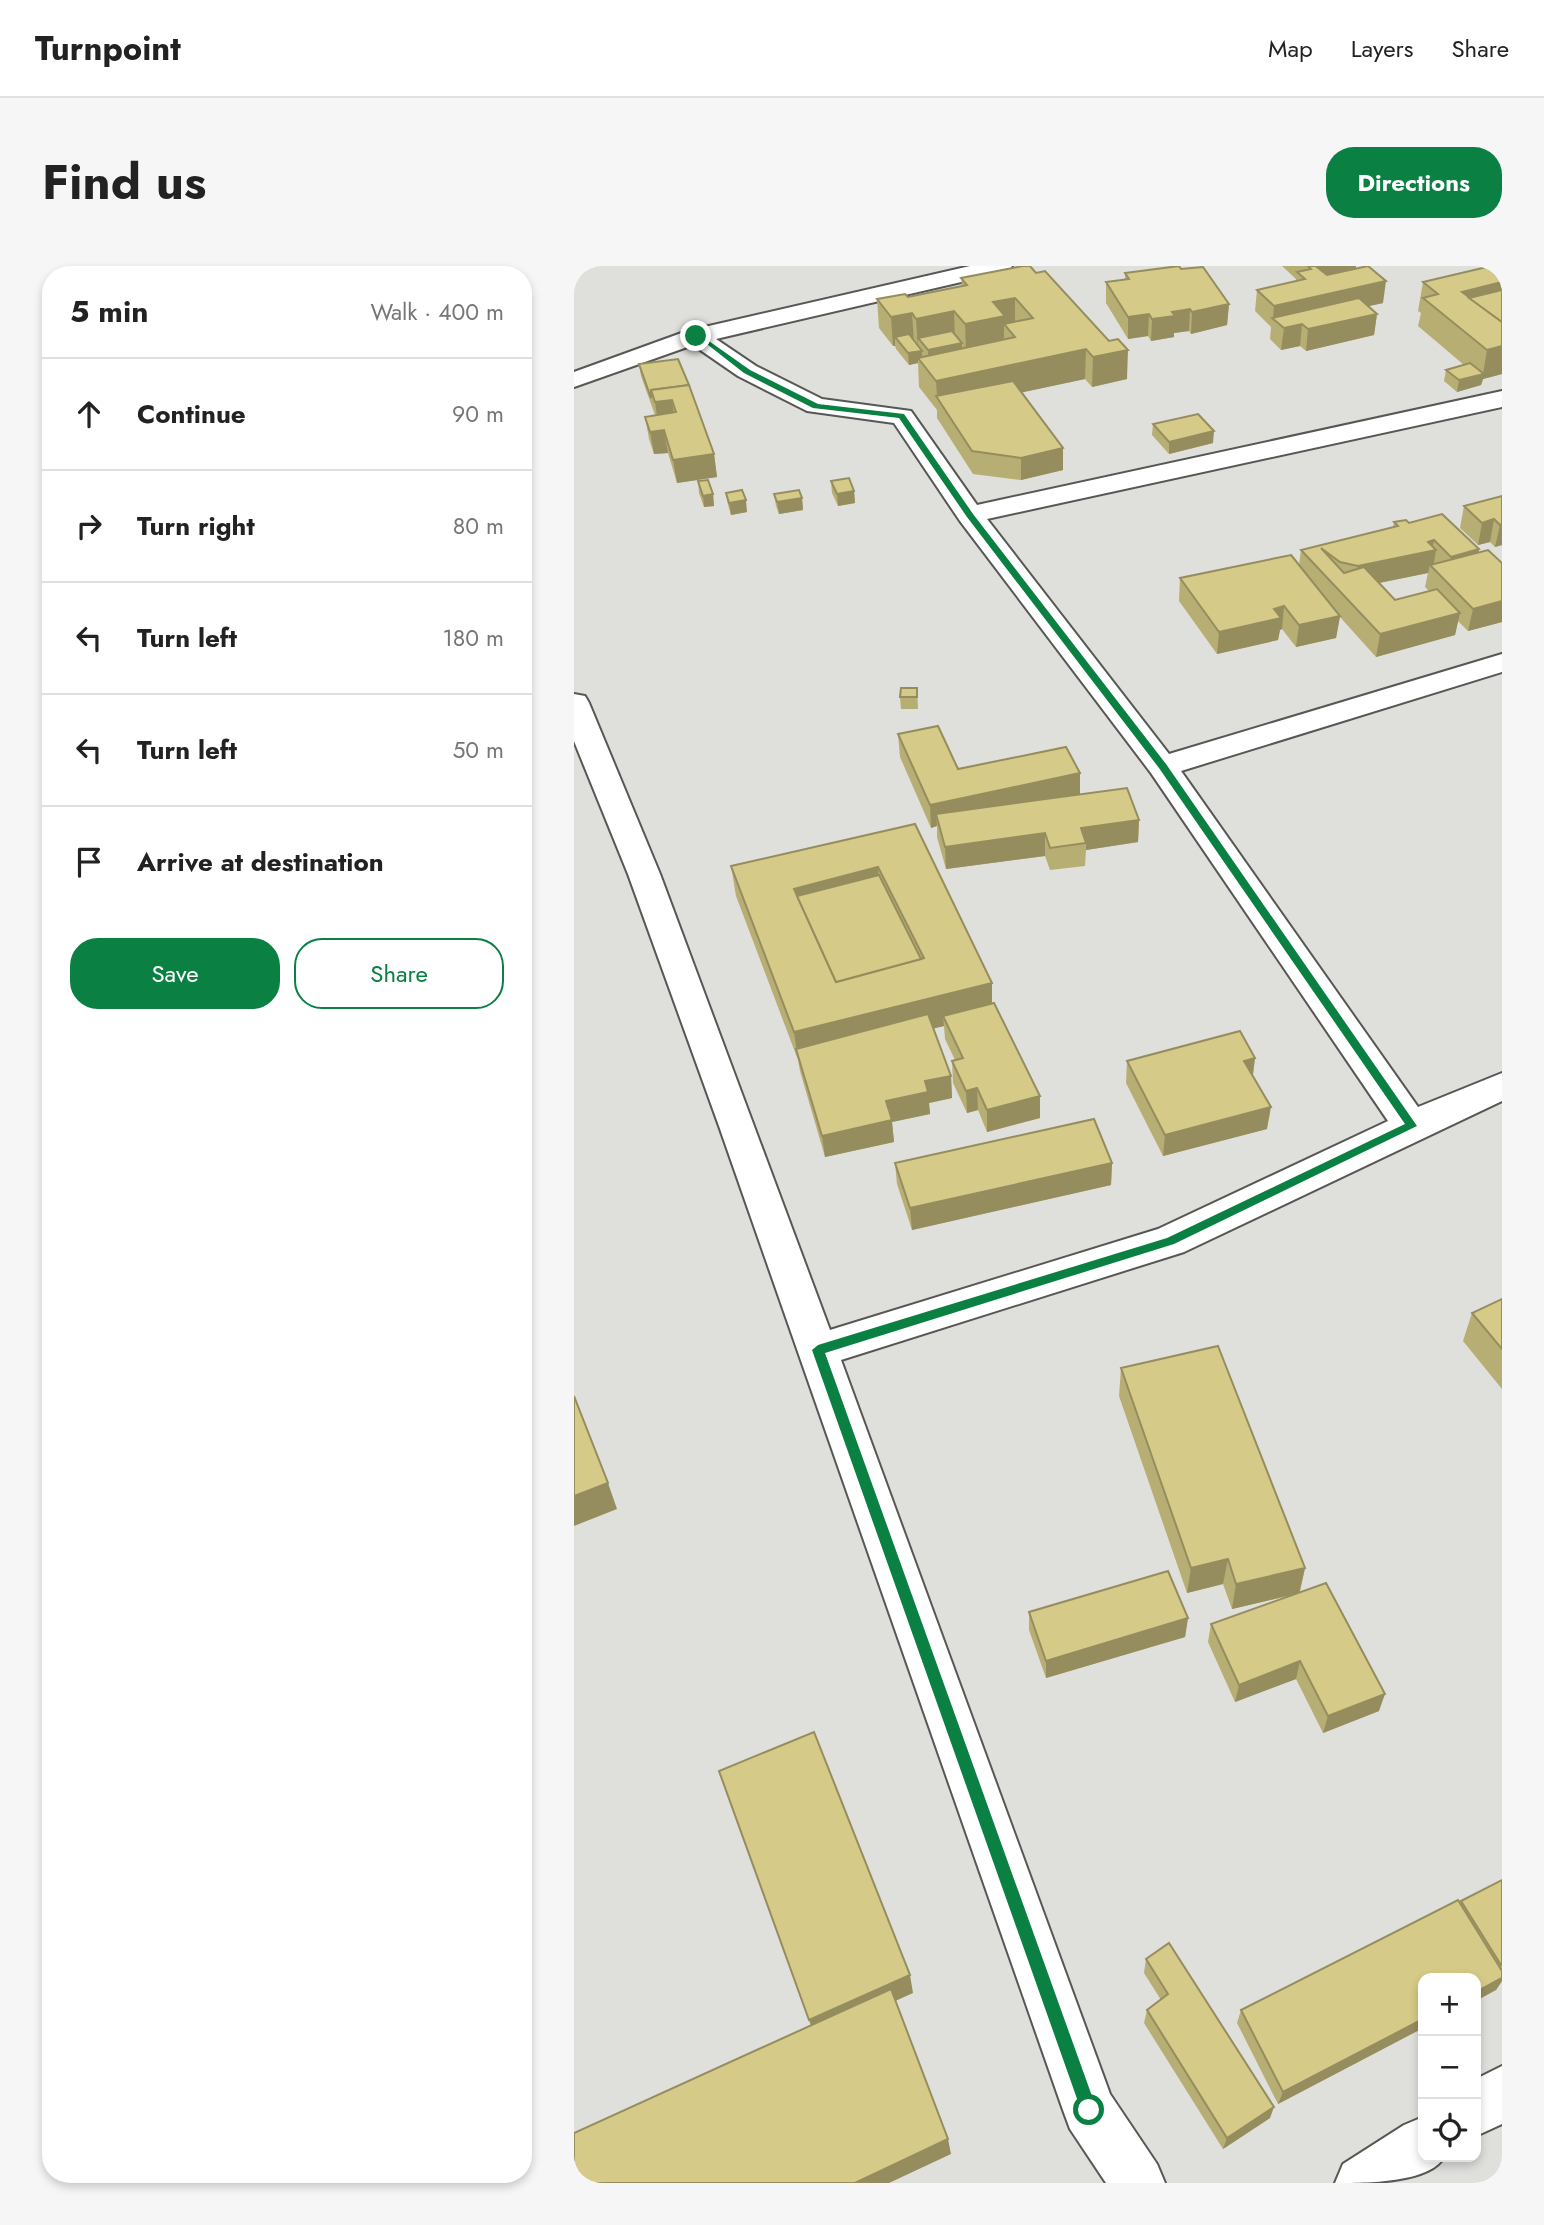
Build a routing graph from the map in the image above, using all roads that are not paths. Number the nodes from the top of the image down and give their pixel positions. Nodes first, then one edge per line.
1 (1000, 266) edge
2 (696, 336) junction
3 (574, 380) edge
4 (1502, 399) edge
5 (970, 515) junction
6 (1502, 663) edge
7 (575, 710) edge
8 (1163, 766) junction
9 (1502, 1086) edge
10 (1412, 1126) junction
11 (818, 1350) junction
12 (1502, 2092) edge
13 (1481, 2107) edge
14 (1418, 2147) edge
15 (1138, 2183) edge
16 (1362, 2183) edge

1 - 2 street
2 - 3 street
2 - 5 street
4 - 5 street
5 - 8 street
6 - 8 street
7 - 11 street
8 - 10 street
9 - 10 street
10 - 11 street
11 - 15 street
12 - 13 street
14 - 16 street

